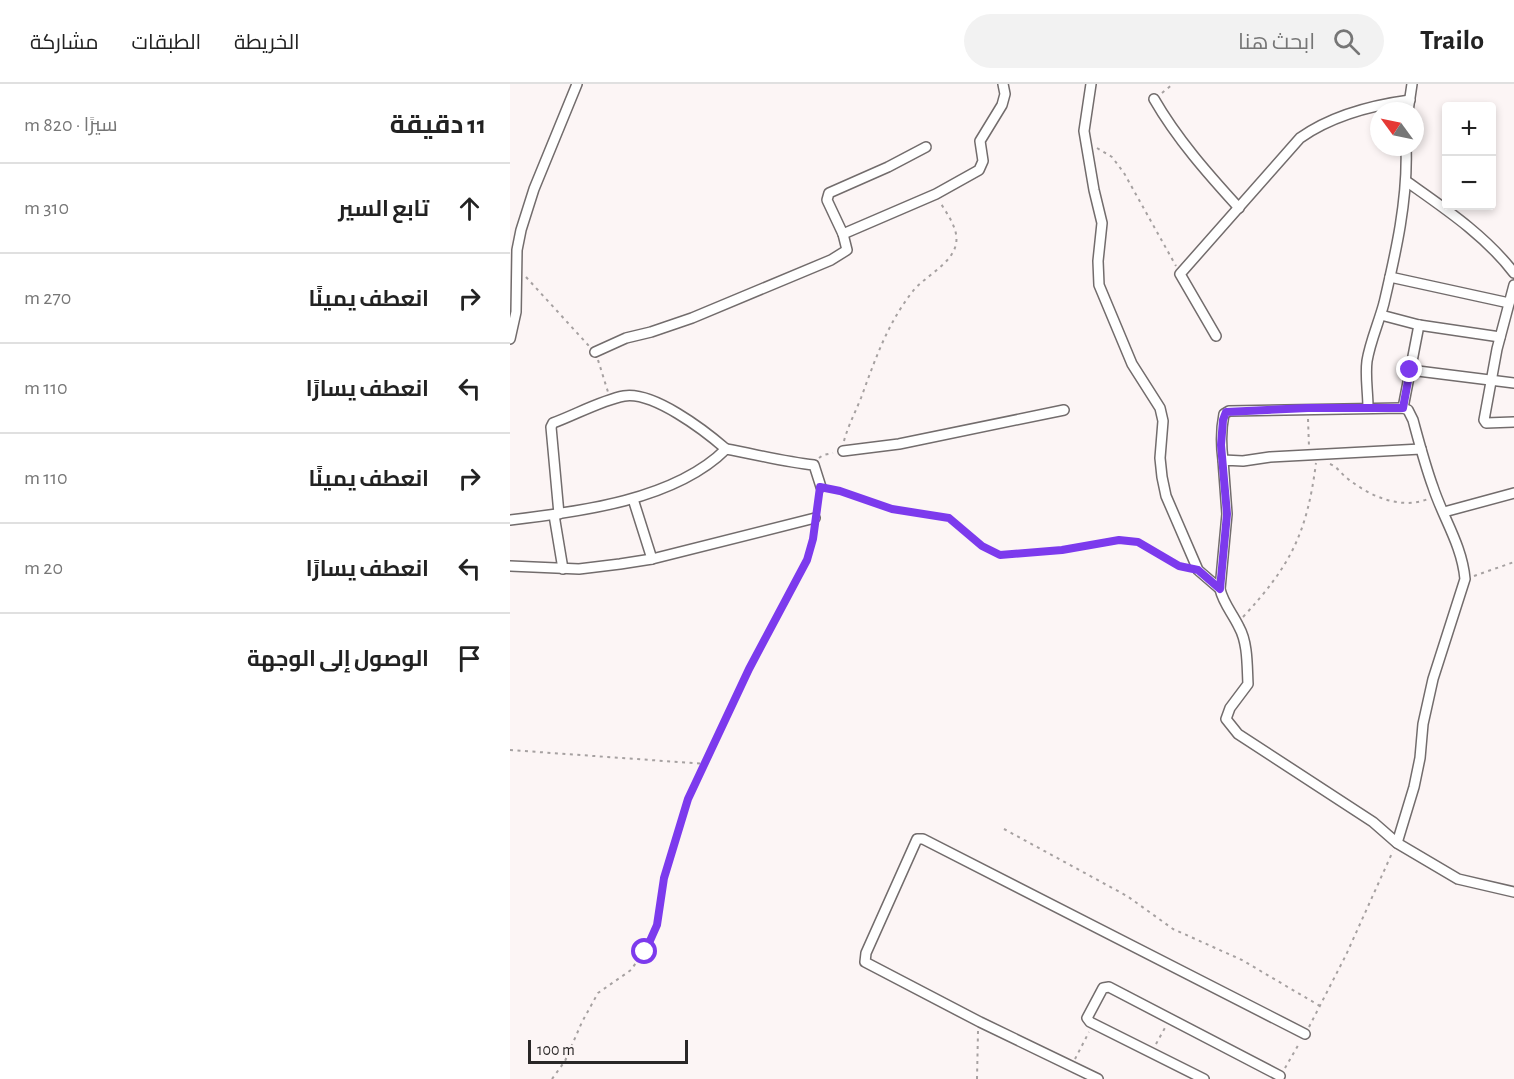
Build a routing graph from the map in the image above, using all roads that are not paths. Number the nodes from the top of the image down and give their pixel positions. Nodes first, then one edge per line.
1 (577, 84) edge
2 (1004, 84) edge
3 (1091, 84) edge
4 (1412, 84) edge
5 (1154, 99) road end
6 (1410, 100) joint
7 (926, 147) dead end
8 (1406, 156) edge
9 (1406, 181) junction
10 (1239, 208) junction
11 (843, 234) junction
12 (1514, 273) edge
13 (1390, 277) junction
14 (1514, 285) edge
15 (1509, 303) junction
16 (1380, 315) junction
17 (1419, 325) junction
18 (1216, 336) dead end
19 (1500, 337) junction
20 (510, 339) edge
21 (595, 352) road end
22 (1410, 370) junction
23 (1491, 382) junction
24 (1514, 383) edge
25 (1368, 408) junction
26 (1403, 408) junction
27 (1064, 410) dead end
28 (1514, 422) edge
29 (726, 449) junction
30 (1421, 449) junction
31 (843, 451) road end
32 (1223, 460) junction
33 (820, 487) road end
34 (1514, 493) edge
35 (633, 498) junction
36 (1444, 513) junction
37 (556, 515) junction
38 (815, 518) road end
39 (510, 520) edge
40 (652, 559) junction
41 (510, 566) edge
42 (563, 568) junction
43 (1220, 589) junction
44 (1397, 843) junction
45 (1514, 892) edge
46 (1305, 1034) road end
47 (1280, 1076) road end
48 (1098, 1079) edge
49 (1204, 1079) edge

1 - 20 street
2 - 11 street
3 - 43 street
4 - 6 street
5 - 10 street
6 - 10 street
7 - 11 street
8 - 9 street
9 - 12 street
9 - 13 street
10 - 18 street
11 - 21 street
13 - 15 street
13 - 16 street
14 - 15 street
15 - 19 street
16 - 17 street
16 - 25 street
17 - 19 street
17 - 22 street
19 - 23 street
22 - 23 street
22 - 26 street
23 - 24 street
23 - 28 street
25 - 26 street
25 - 32 street
26 - 30 street
27 - 31 street
29 - 33 street
29 - 35 street
29 - 37 street
30 - 32 street
30 - 36 street
32 - 43 street
34 - 36 street
35 - 37 street
35 - 40 street
36 - 44 street
37 - 39 street
37 - 42 street
38 - 40 street
40 - 42 street
41 - 42 street
43 - 44 street
44 - 45 street
46 - 48 street
47 - 49 street

